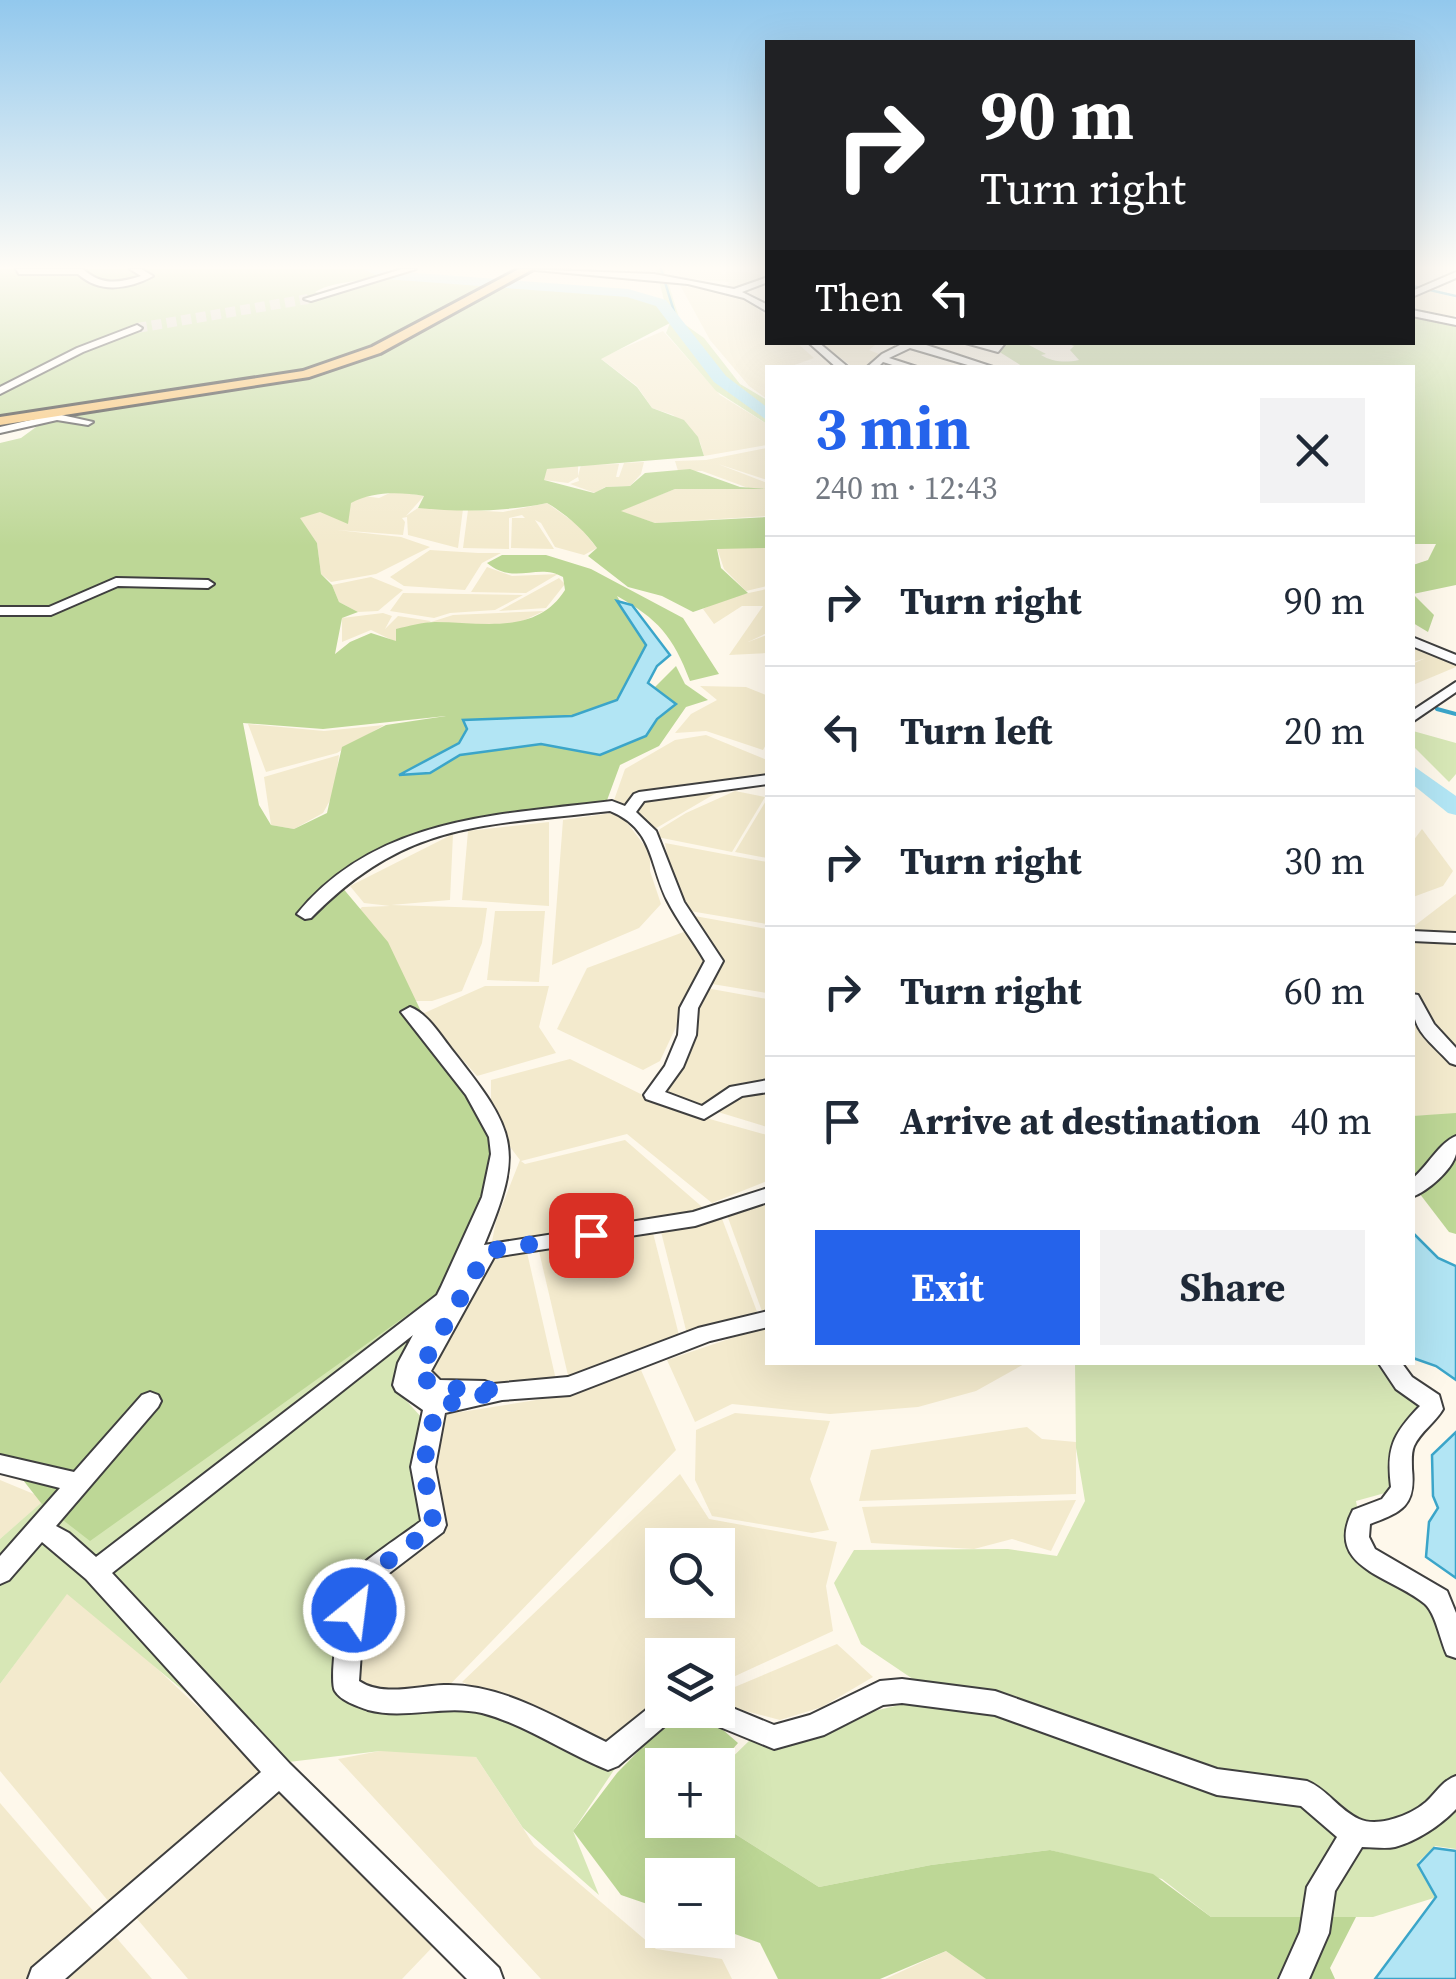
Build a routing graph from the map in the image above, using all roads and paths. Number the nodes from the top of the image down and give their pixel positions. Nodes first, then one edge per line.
1 (55, 361) edge
2 (343, 361) edge
3 (0, 392) edge
4 (0, 421) edge
5 (88, 422) dead end
6 (0, 430) edge
7 (208, 584) dead end
8 (0, 611) edge
9 (1415, 642) edge
10 (1456, 660) edge
11 (1456, 686) edge
12 (1415, 716) edge
13 (765, 778) edge
14 (629, 811) junction
15 (305, 914) dead end
16 (1415, 936) edge
17 (1456, 938) edge
18 (1415, 1005) edge
19 (410, 1012) dead end
20 (1456, 1059) edge
21 (765, 1086) edge
22 (1456, 1142) edge
23 (1415, 1187) edge
24 (765, 1196) edge
25 (447, 1296) junction
26 (765, 1320) edge
27 (1391, 1365) edge
28 (502, 1390) junction
29 (150, 1400) dead end
30 (436, 1407) junction
31 (0, 1464) edge
32 (80, 1483) junction
33 (38, 1528) junction
34 (94, 1572) junction
35 (0, 1573) edge
36 (1456, 1647) edge
37 (735, 1721) edge
38 (645, 1726) edge
39 (280, 1773) junction
40 (1456, 1789) edge
41 (1355, 1834) junction
42 (44, 1979) edge
43 (488, 1979) edge
44 (1294, 1979) edge

1 - 3 street
2 - 4 main road
5 - 6 street
7 - 8 street
9 - 10 street
11 - 12 street
13 - 14 street
14 - 15 street
14 - 21 street
16 - 17 street
18 - 20 street
19 - 25 street
22 - 23 street
24 - 28 street
25 - 30 street
25 - 34 street
26 - 28 street
27 - 36 street
28 - 30 street
29 - 32 street
30 - 38 street
31 - 32 street
32 - 33 street
33 - 34 street
33 - 35 street
34 - 39 street
37 - 41 street
39 - 42 street
39 - 43 street
40 - 41 street
41 - 44 street

